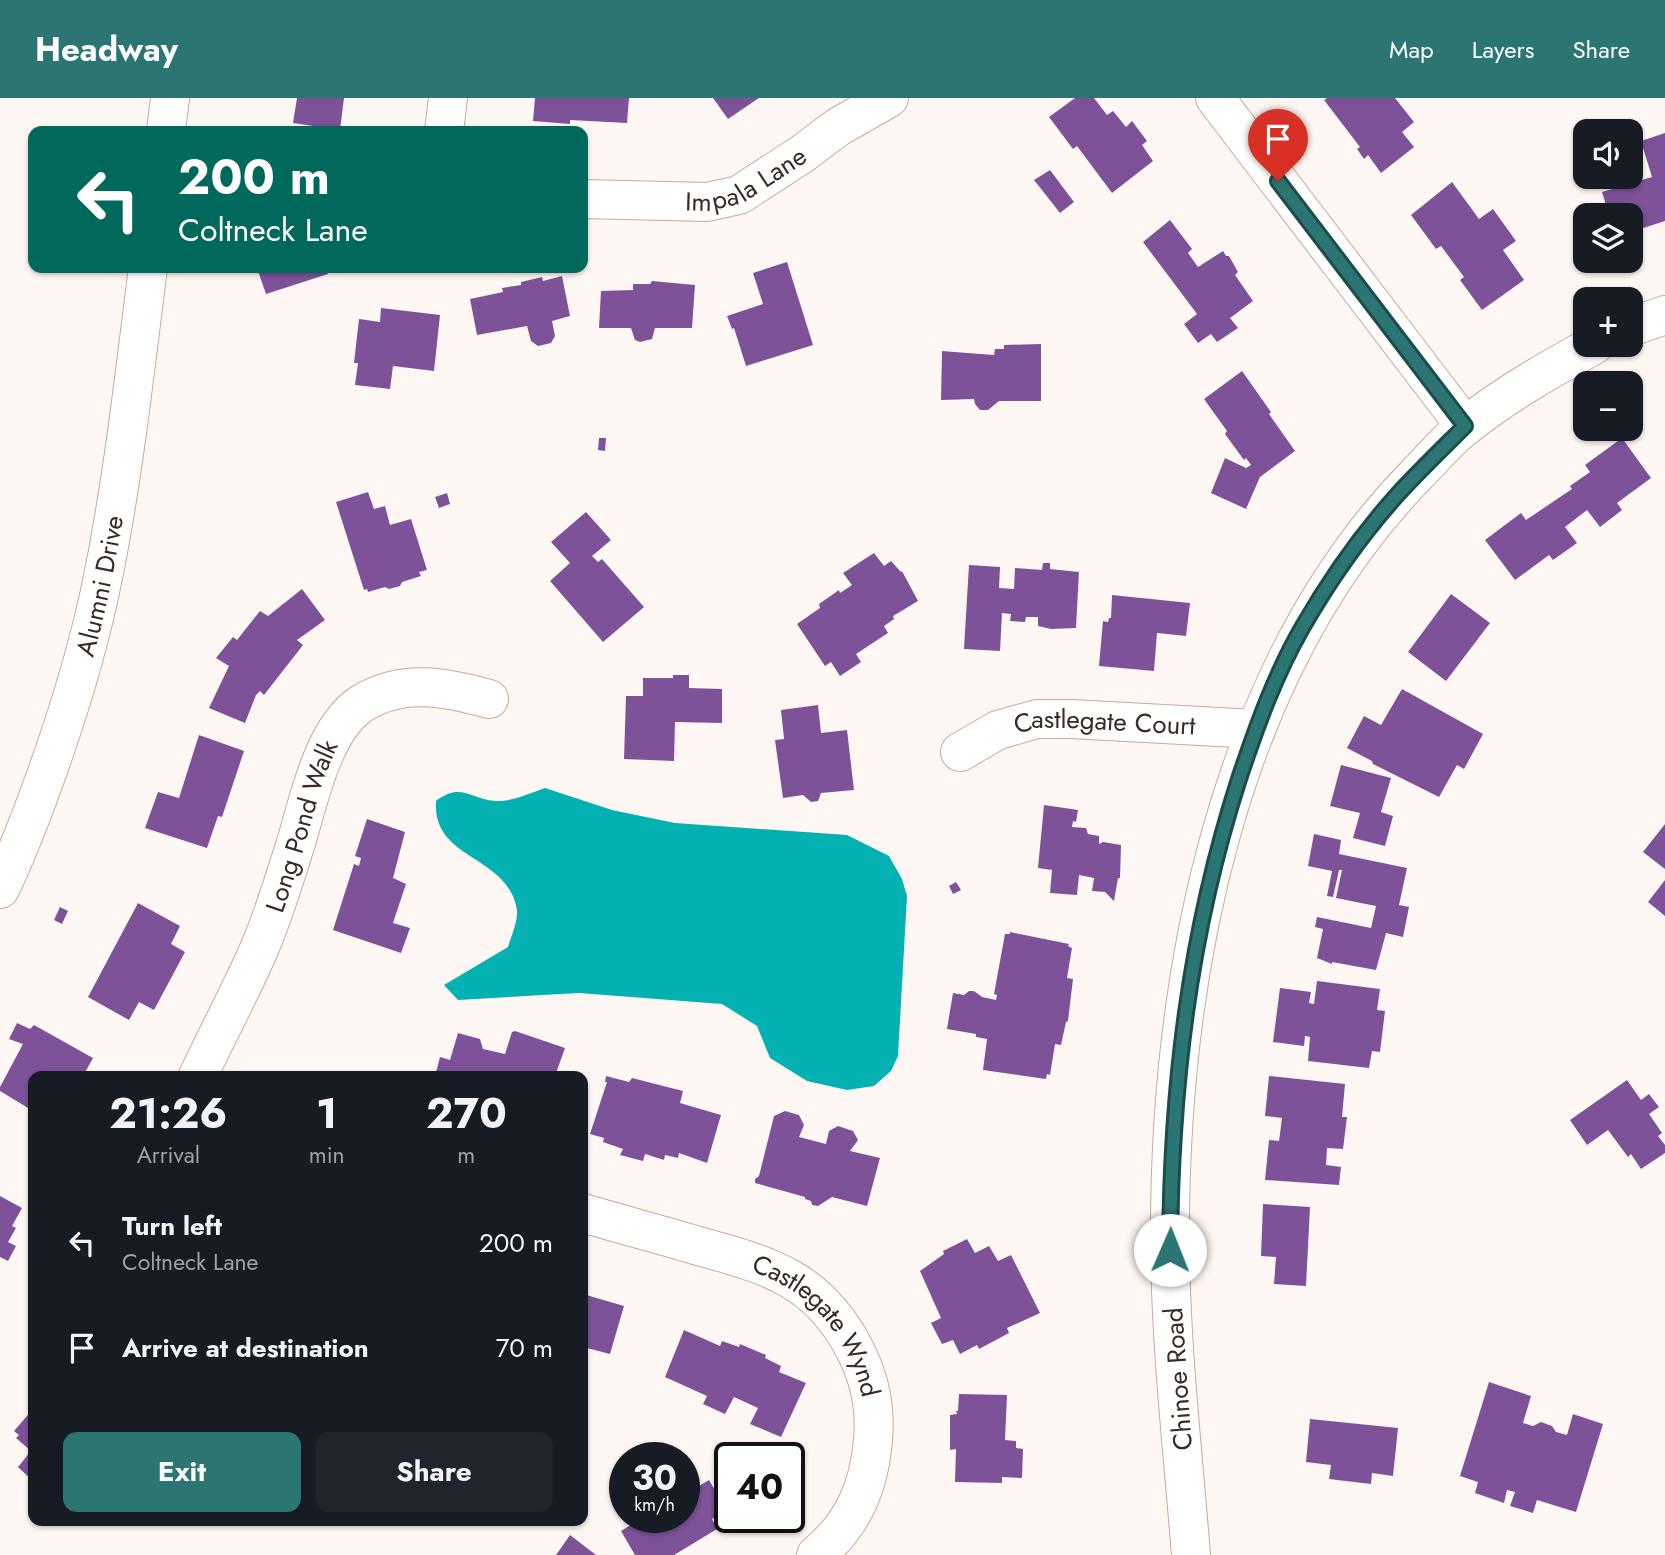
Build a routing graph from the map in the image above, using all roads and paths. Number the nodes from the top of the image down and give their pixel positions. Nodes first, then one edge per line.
1 (170, 98) edge
2 (448, 98) edge
3 (889, 98) edge
4 (1214, 98) edge
5 (167, 126) edge
6 (445, 126) edge
7 (588, 199) edge
8 (147, 273) edge
9 (1665, 315) edge
10 (1643, 323) edge
11 (1573, 356) edge
12 (1465, 426) junction
13 (489, 699) dead end
14 (1256, 729) junction
15 (960, 752) dead end
16 (0, 889) edge
17 (200, 1071) edge
18 (588, 1214) edge
19 (816, 1555) edge
20 (1191, 1555) edge

1 - 5 street
2 - 6 street
3 - 7 street, Impala Lane
4 - 12 street
8 - 16 street, Alumni Drive
9 - 10 street
11 - 12 street, Chinoe Road
12 - 14 street, Chinoe Road
13 - 17 street, Long Pond Walk
14 - 15 street, Castlegate Court
14 - 20 street, Chinoe Road
18 - 19 street, Castlegate Wynd

